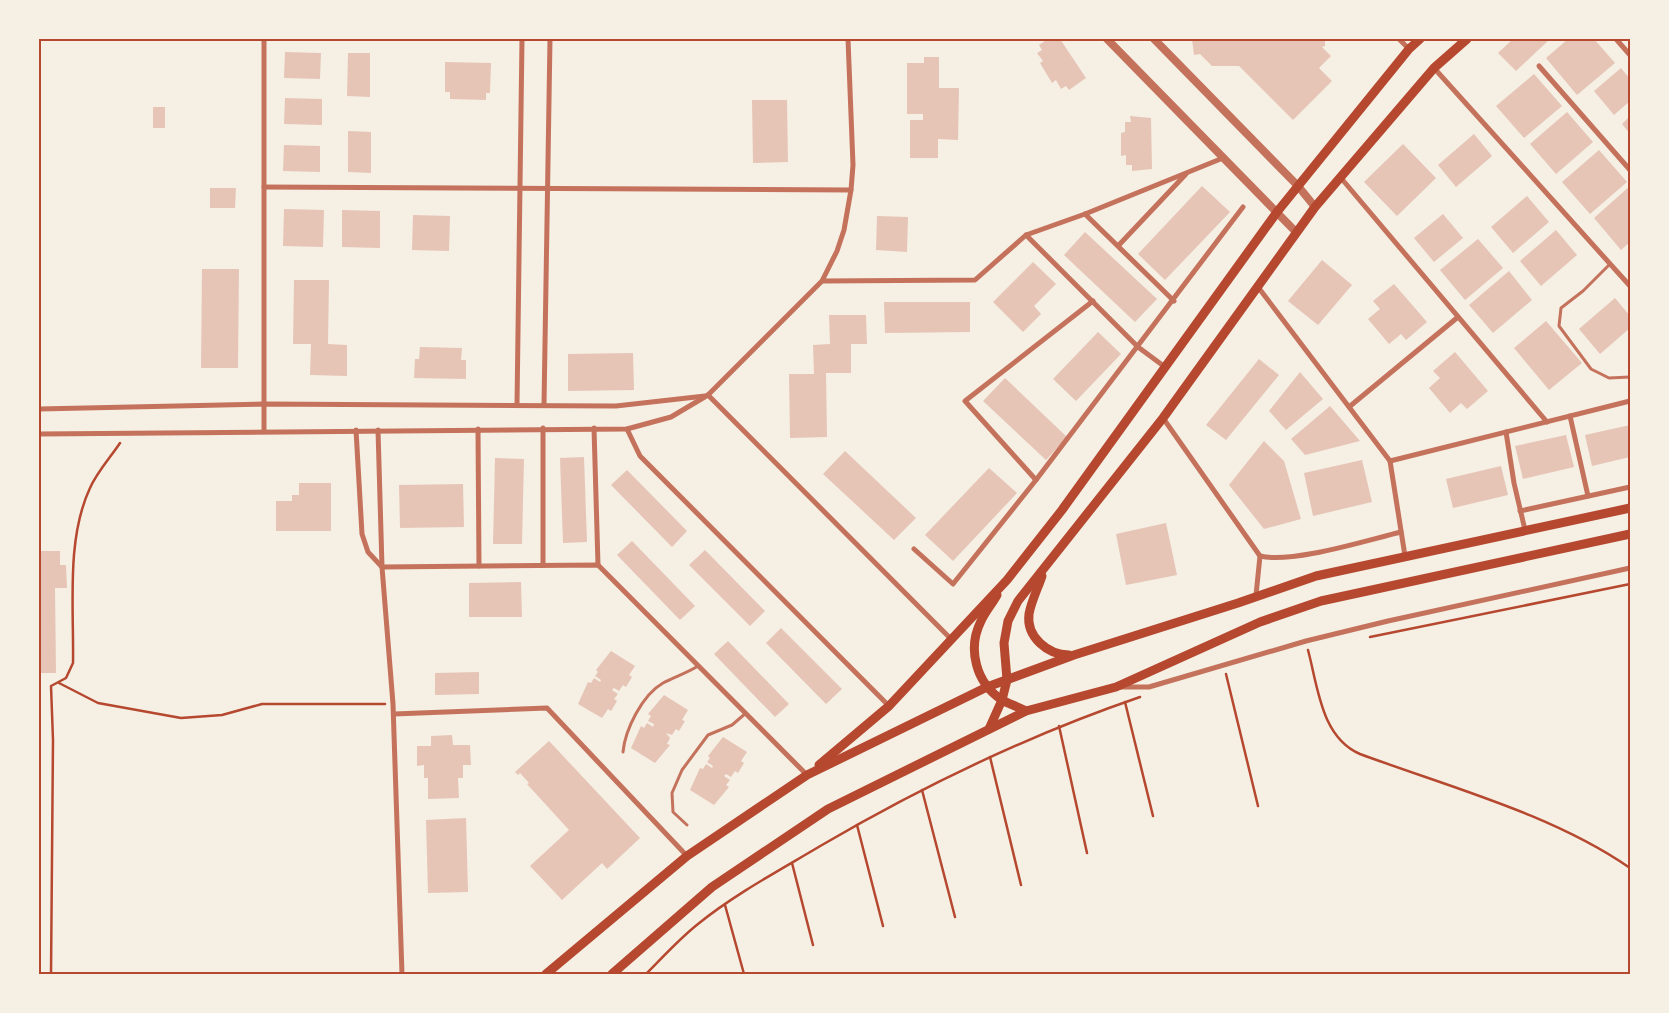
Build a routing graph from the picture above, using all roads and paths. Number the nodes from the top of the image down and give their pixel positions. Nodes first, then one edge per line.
1 (264, 39) edge
2 (522, 39) edge
3 (550, 39) edge
4 (848, 39) edge
5 (1107, 39) edge
6 (1154, 39) edge
7 (1399, 39) edge
8 (1420, 39) edge
9 (1467, 39) edge
10 (1616, 39) edge
11 (1409, 49) junction
12 (1630, 55) edge
13 (1540, 66) dead end
14 (1434, 68) junction
15 (1223, 158) junction
16 (1630, 170) edge
17 (1188, 172) junction
18 (1340, 178) junction
19 (1298, 186) junction
20 (264, 187) junction
21 (520, 189) junction
22 (547, 189) junction
23 (852, 190) junction
24 (1243, 207) dead end
25 (1315, 208) junction
26 (1277, 212) junction
27 (1085, 214) junction
28 (1296, 232) junction
29 (1026, 235) junction
30 (1118, 246) junction
31 (1610, 264) junction
32 (822, 281) junction
33 (1630, 286) edge
34 (1258, 287) junction
35 (1093, 301) junction
36 (1174, 301) junction
37 (1458, 317) junction
38 (1138, 347) junction
39 (1166, 368) junction
40 (1630, 377) edge
41 (708, 395) junction
42 (1630, 401) edge
43 (264, 404) junction
44 (517, 405) junction
45 (544, 405) junction
46 (1349, 407) junction
47 (39, 409) edge
48 (1570, 416) junction
49 (1162, 418) junction
50 (1547, 422) junction
51 (478, 428) junction
52 (543, 428) junction
53 (594, 428) junction
54 (627, 428) junction
55 (356, 430) junction
56 (378, 430) junction
57 (264, 431) junction
58 (1506, 432) junction
59 (39, 434) edge
60 (127, 434) junction
61 (1390, 461) junction
62 (1036, 480) junction
63 (1630, 487) edge
64 (1588, 496) junction
65 (1630, 508) edge
66 (1520, 511) junction
67 (1525, 530) junction
68 (1401, 532) junction
69 (1630, 534) edge
70 (914, 549) dead end
71 (1260, 556) junction
72 (1405, 556) junction
73 (598, 565) junction
74 (479, 566) junction
75 (543, 566) junction
76 (382, 567) junction
77 (1044, 568) junction
78 (1630, 568) edge
79 (1007, 580) junction
80 (1630, 584) edge
81 (1256, 595) junction
82 (950, 638) junction
83 (1364, 638) dead end
84 (1317, 646) dead end
85 (1074, 654) junction
86 (698, 666) junction
87 (1218, 675) dead end
88 (1007, 680) junction
89 (59, 683) junction
90 (987, 687) junction
91 (1116, 687) junction
92 (1142, 697) dead end
93 (1002, 700) junction
94 (1125, 702) junction
95 (393, 704) junction
96 (889, 706) junction
97 (1026, 711) junction
98 (746, 713) junction
99 (394, 714) junction
100 (1059, 726) junction
101 (989, 728) junction
102 (623, 752) dead end
103 (990, 757) junction
104 (807, 775) junction
105 (922, 790) junction
106 (1258, 806) dead end
107 (1153, 816) dead end
108 (687, 825) dead end
109 (857, 825) junction
110 (1087, 854) dead end
111 (686, 856) junction
112 (792, 863) junction
113 (1630, 868) edge
114 (1021, 884) dead end
115 (725, 905) junction
116 (955, 917) dead end
117 (883, 926) dead end
118 (813, 945) dead end
119 (51, 974) edge
120 (402, 974) edge
121 (546, 974) edge
122 (612, 974) edge
123 (646, 974) edge
124 (744, 974) edge

1 - 20 street
2 - 21 street
3 - 22 street
4 - 23 street
5 - 15 street
6 - 19 street
7 - 11 street
8 - 11 main road
9 - 14 main road
10 - 12 street
11 - 19 main road
13 - 16 street
14 - 18 main road
14 - 31 street
15 - 17 street
15 - 26 street
17 - 27 street
17 - 30 street
18 - 25 main road
18 - 37 street
19 - 25 street
19 - 26 main road
20 - 21 street
20 - 43 street
21 - 22 street
21 - 44 street
22 - 23 street
22 - 45 street
23 - 32 street
24 - 36 street
25 - 28 main road
26 - 28 street
26 - 39 main road
27 - 29 street
27 - 30 street
28 - 34 main road
29 - 32 street
29 - 35 street
30 - 36 street
31 - 33 street
31 - 40 lane
32 - 41 street
34 - 46 street
34 - 49 main road
35 - 38 street
35 - 62 street
36 - 38 street
37 - 46 street
37 - 50 street
38 - 39 street
38 - 62 street
39 - 79 main road
41 - 45 street
41 - 54 street
41 - 82 street
42 - 48 street
43 - 44 street
43 - 47 street
43 - 57 street
44 - 45 street
46 - 61 street
48 - 50 street
48 - 64 street
49 - 71 street
49 - 77 main road
50 - 58 street
51 - 52 street
51 - 56 street
51 - 74 street
52 - 53 street
52 - 75 street
53 - 54 street
53 - 73 street
54 - 96 street
55 - 56 street
55 - 57 street
55 - 76 street
56 - 76 street
57 - 60 street
58 - 61 street
58 - 66 street
59 - 60 street
60 - 89 path
61 - 68 street
62 - 70 street
63 - 64 street
64 - 66 street
65 - 67 main road
66 - 67 street
67 - 72 main road
68 - 71 street
68 - 72 street
69 - 91 main road
71 - 81 street
72 - 81 main road
73 - 75 street
73 - 86 street
74 - 75 street
74 - 76 street
76 - 95 street
77 - 85 main road
77 - 88 main road
78 - 91 street
79 - 82 main road
79 - 90 main road
80 - 83 path
81 - 85 main road
82 - 96 main road
84 - 113 path
85 - 88 main road
86 - 98 street
86 - 102 lane
87 - 106 path
88 - 90 main road
88 - 93 main road
89 - 95 path
89 - 119 path
90 - 93 main road
90 - 104 main road
91 - 97 main road
92 - 94 path
93 - 97 main road
93 - 101 main road
94 - 100 path
94 - 107 path
95 - 99 street
96 - 104 main road
97 - 101 main road
98 - 104 street
98 - 108 lane
99 - 111 street
99 - 120 street
100 - 103 path
100 - 110 path
101 - 122 main road
103 - 105 path
103 - 114 path
104 - 111 main road
105 - 109 path
105 - 116 path
109 - 112 path
109 - 117 path
111 - 121 main road
112 - 115 path
112 - 118 path
115 - 123 path
115 - 124 path

